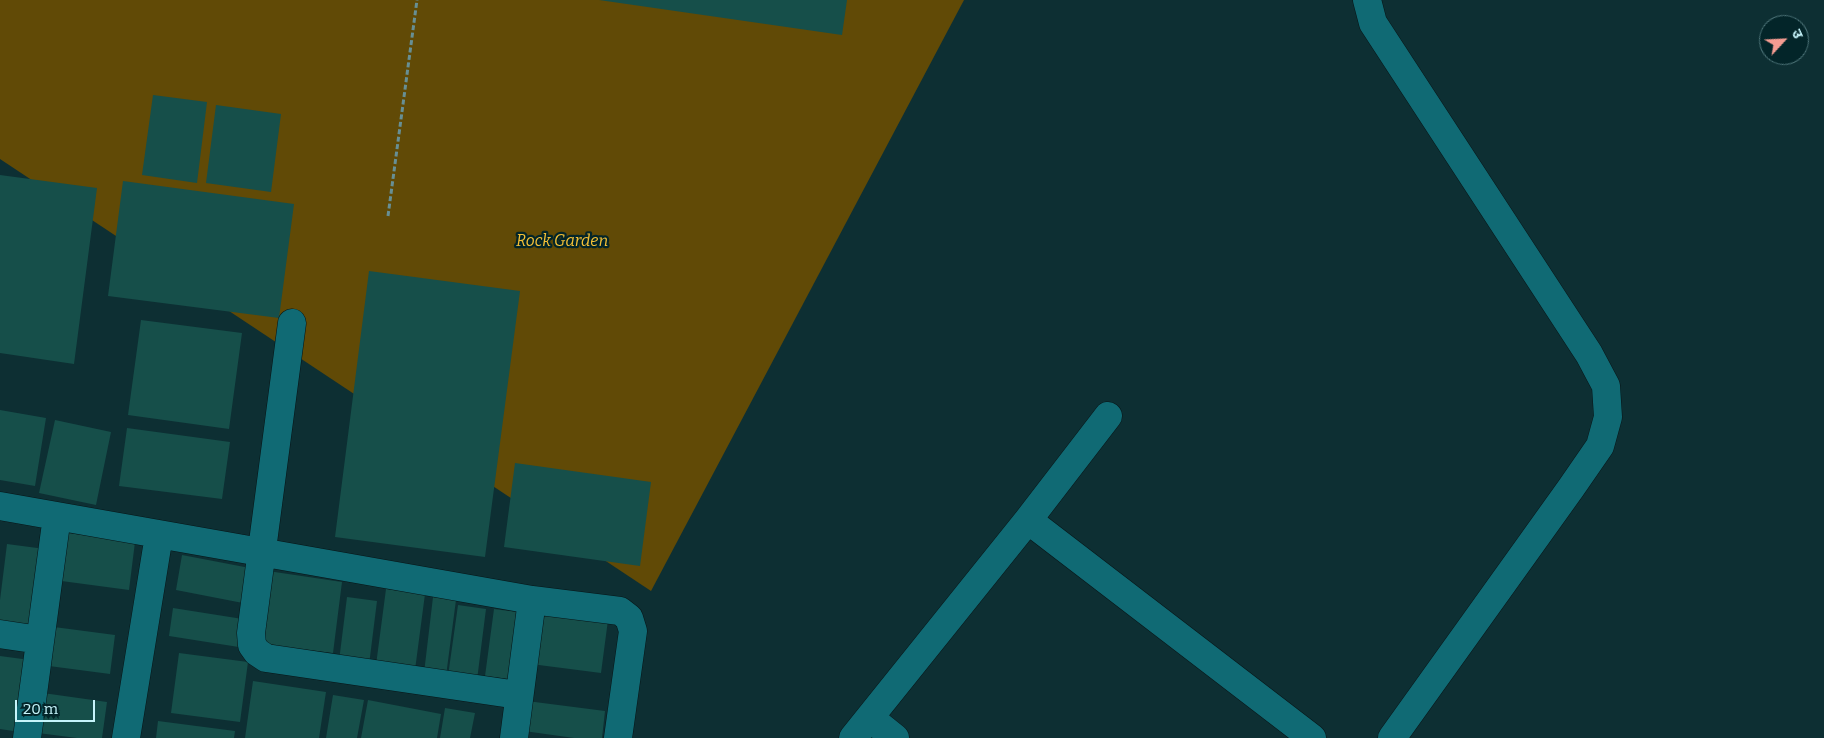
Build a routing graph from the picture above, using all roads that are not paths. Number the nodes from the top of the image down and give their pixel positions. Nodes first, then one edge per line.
1 (1367, 0) edge
2 (292, 323) dead end
3 (1108, 416) dead end
4 (0, 506) edge
5 (57, 516) junction
6 (1028, 520) junction
7 (159, 534) junction
8 (262, 552) junction
9 (532, 600) junction
10 (0, 634) edge
11 (40, 640) junction
12 (518, 695) junction
13 (861, 728) edge
14 (27, 738) edge
15 (126, 738) edge
16 (514, 738) edge
17 (618, 738) edge
18 (895, 738) edge
19 (1312, 738) edge
20 (1392, 738) edge

1 - 20 street
2 - 8 street
3 - 6 street
4 - 5 street
5 - 7 street
5 - 11 street
6 - 13 street
6 - 19 street
7 - 8 street
7 - 15 street
8 - 9 street
8 - 12 street
9 - 12 street
9 - 17 street
10 - 11 street
11 - 14 street
12 - 16 street
13 - 18 street

